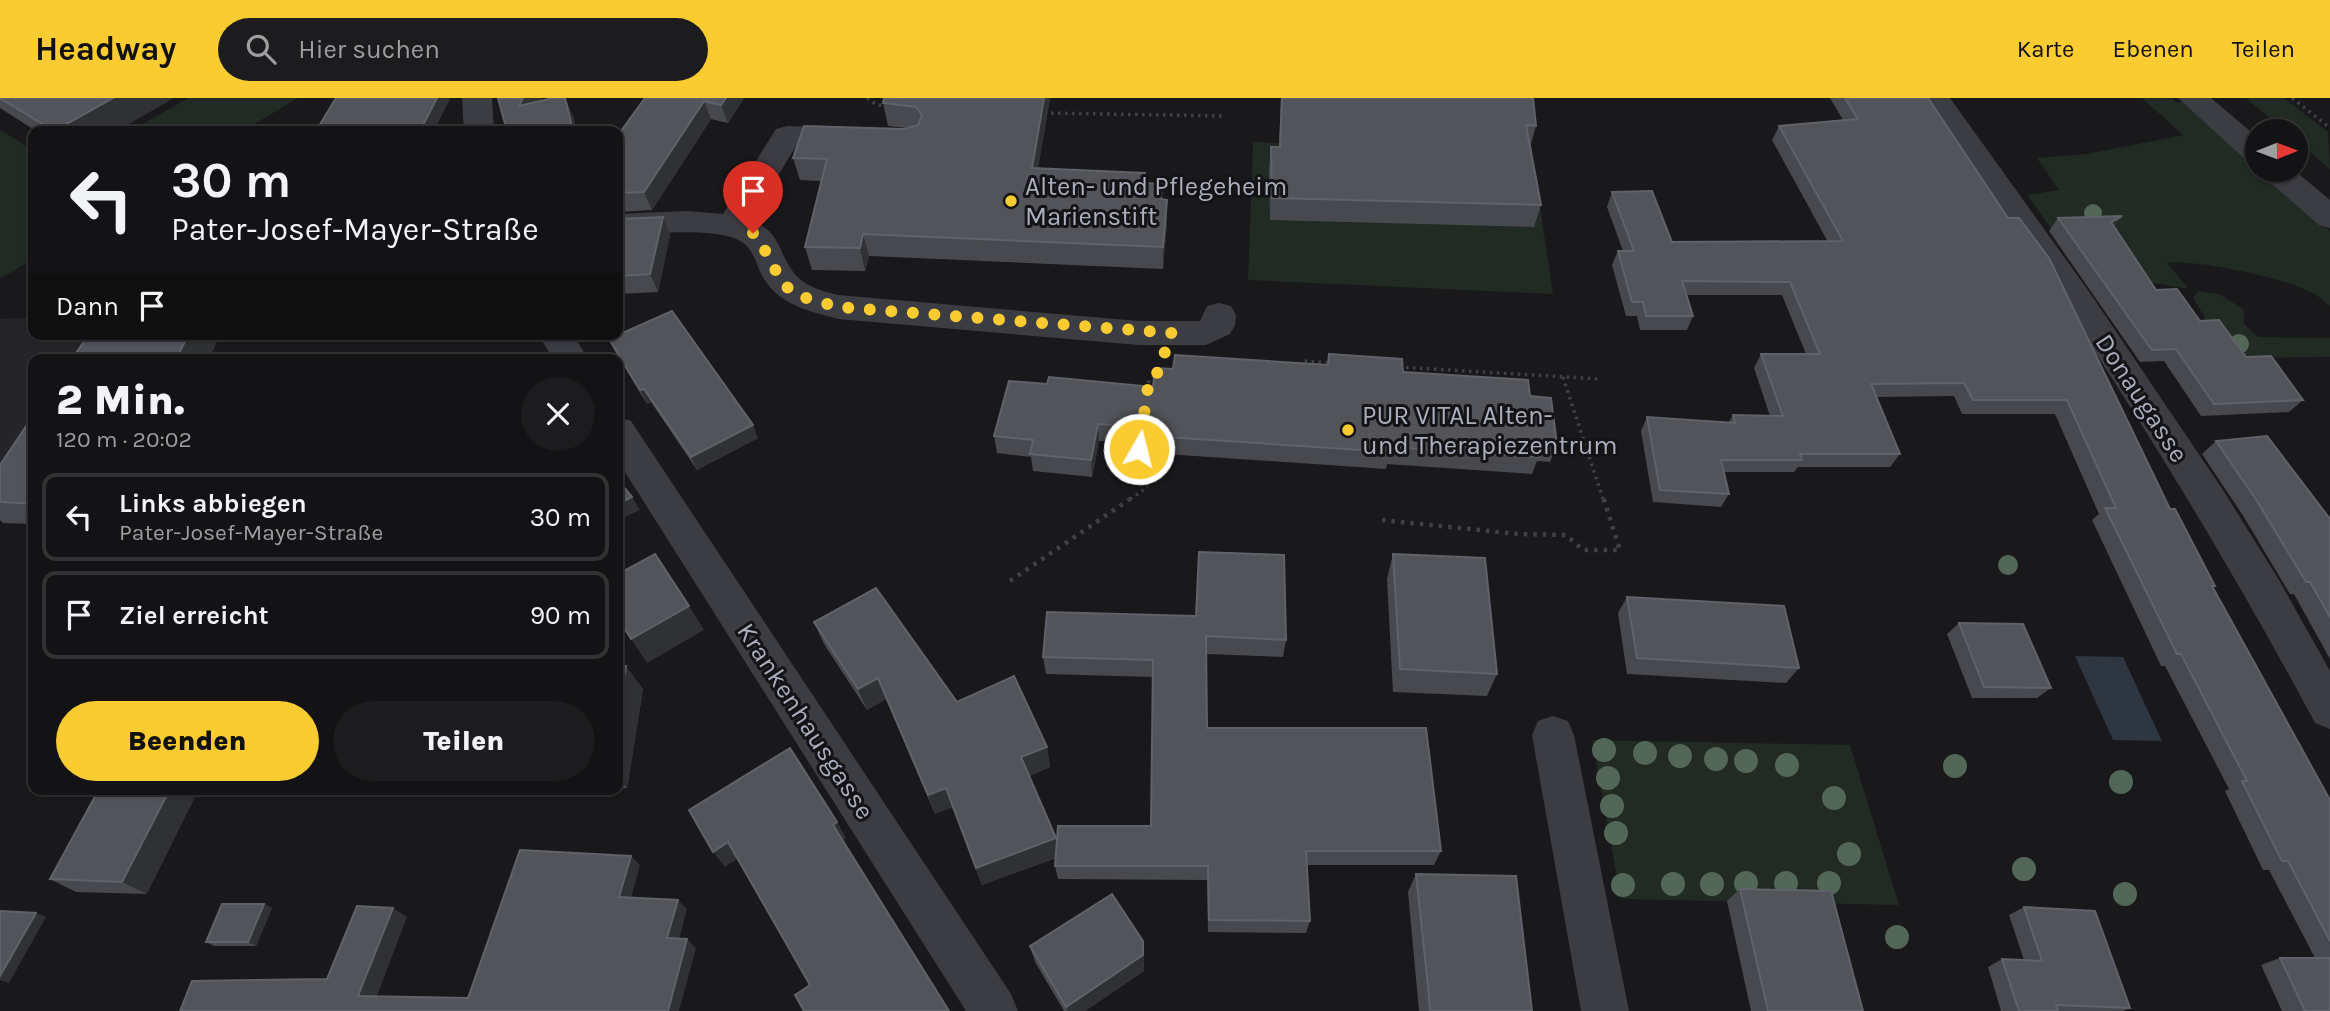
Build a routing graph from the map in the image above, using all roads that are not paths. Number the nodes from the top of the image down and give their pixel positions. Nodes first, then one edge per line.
1 (477, 98) edge
2 (1936, 98) edge
3 (2193, 98) edge
4 (479, 126) edge
5 (882, 139) edge
6 (2245, 143) edge
7 (2290, 182) edge
8 (2330, 217) edge
9 (623, 225) edge
10 (731, 226) junction
11 (1219, 315) dead end
12 (623, 439) edge
13 (2330, 710) edge
14 (1553, 735) dead end
15 (993, 1011) edge
16 (1605, 1011) edge

1 - 4 street
2 - 13 street, Donaugasse
3 - 6 street
5 - 10 street
7 - 8 street
9 - 10 street
10 - 11 street
12 - 15 street, Krankenhausgasse
14 - 16 street

